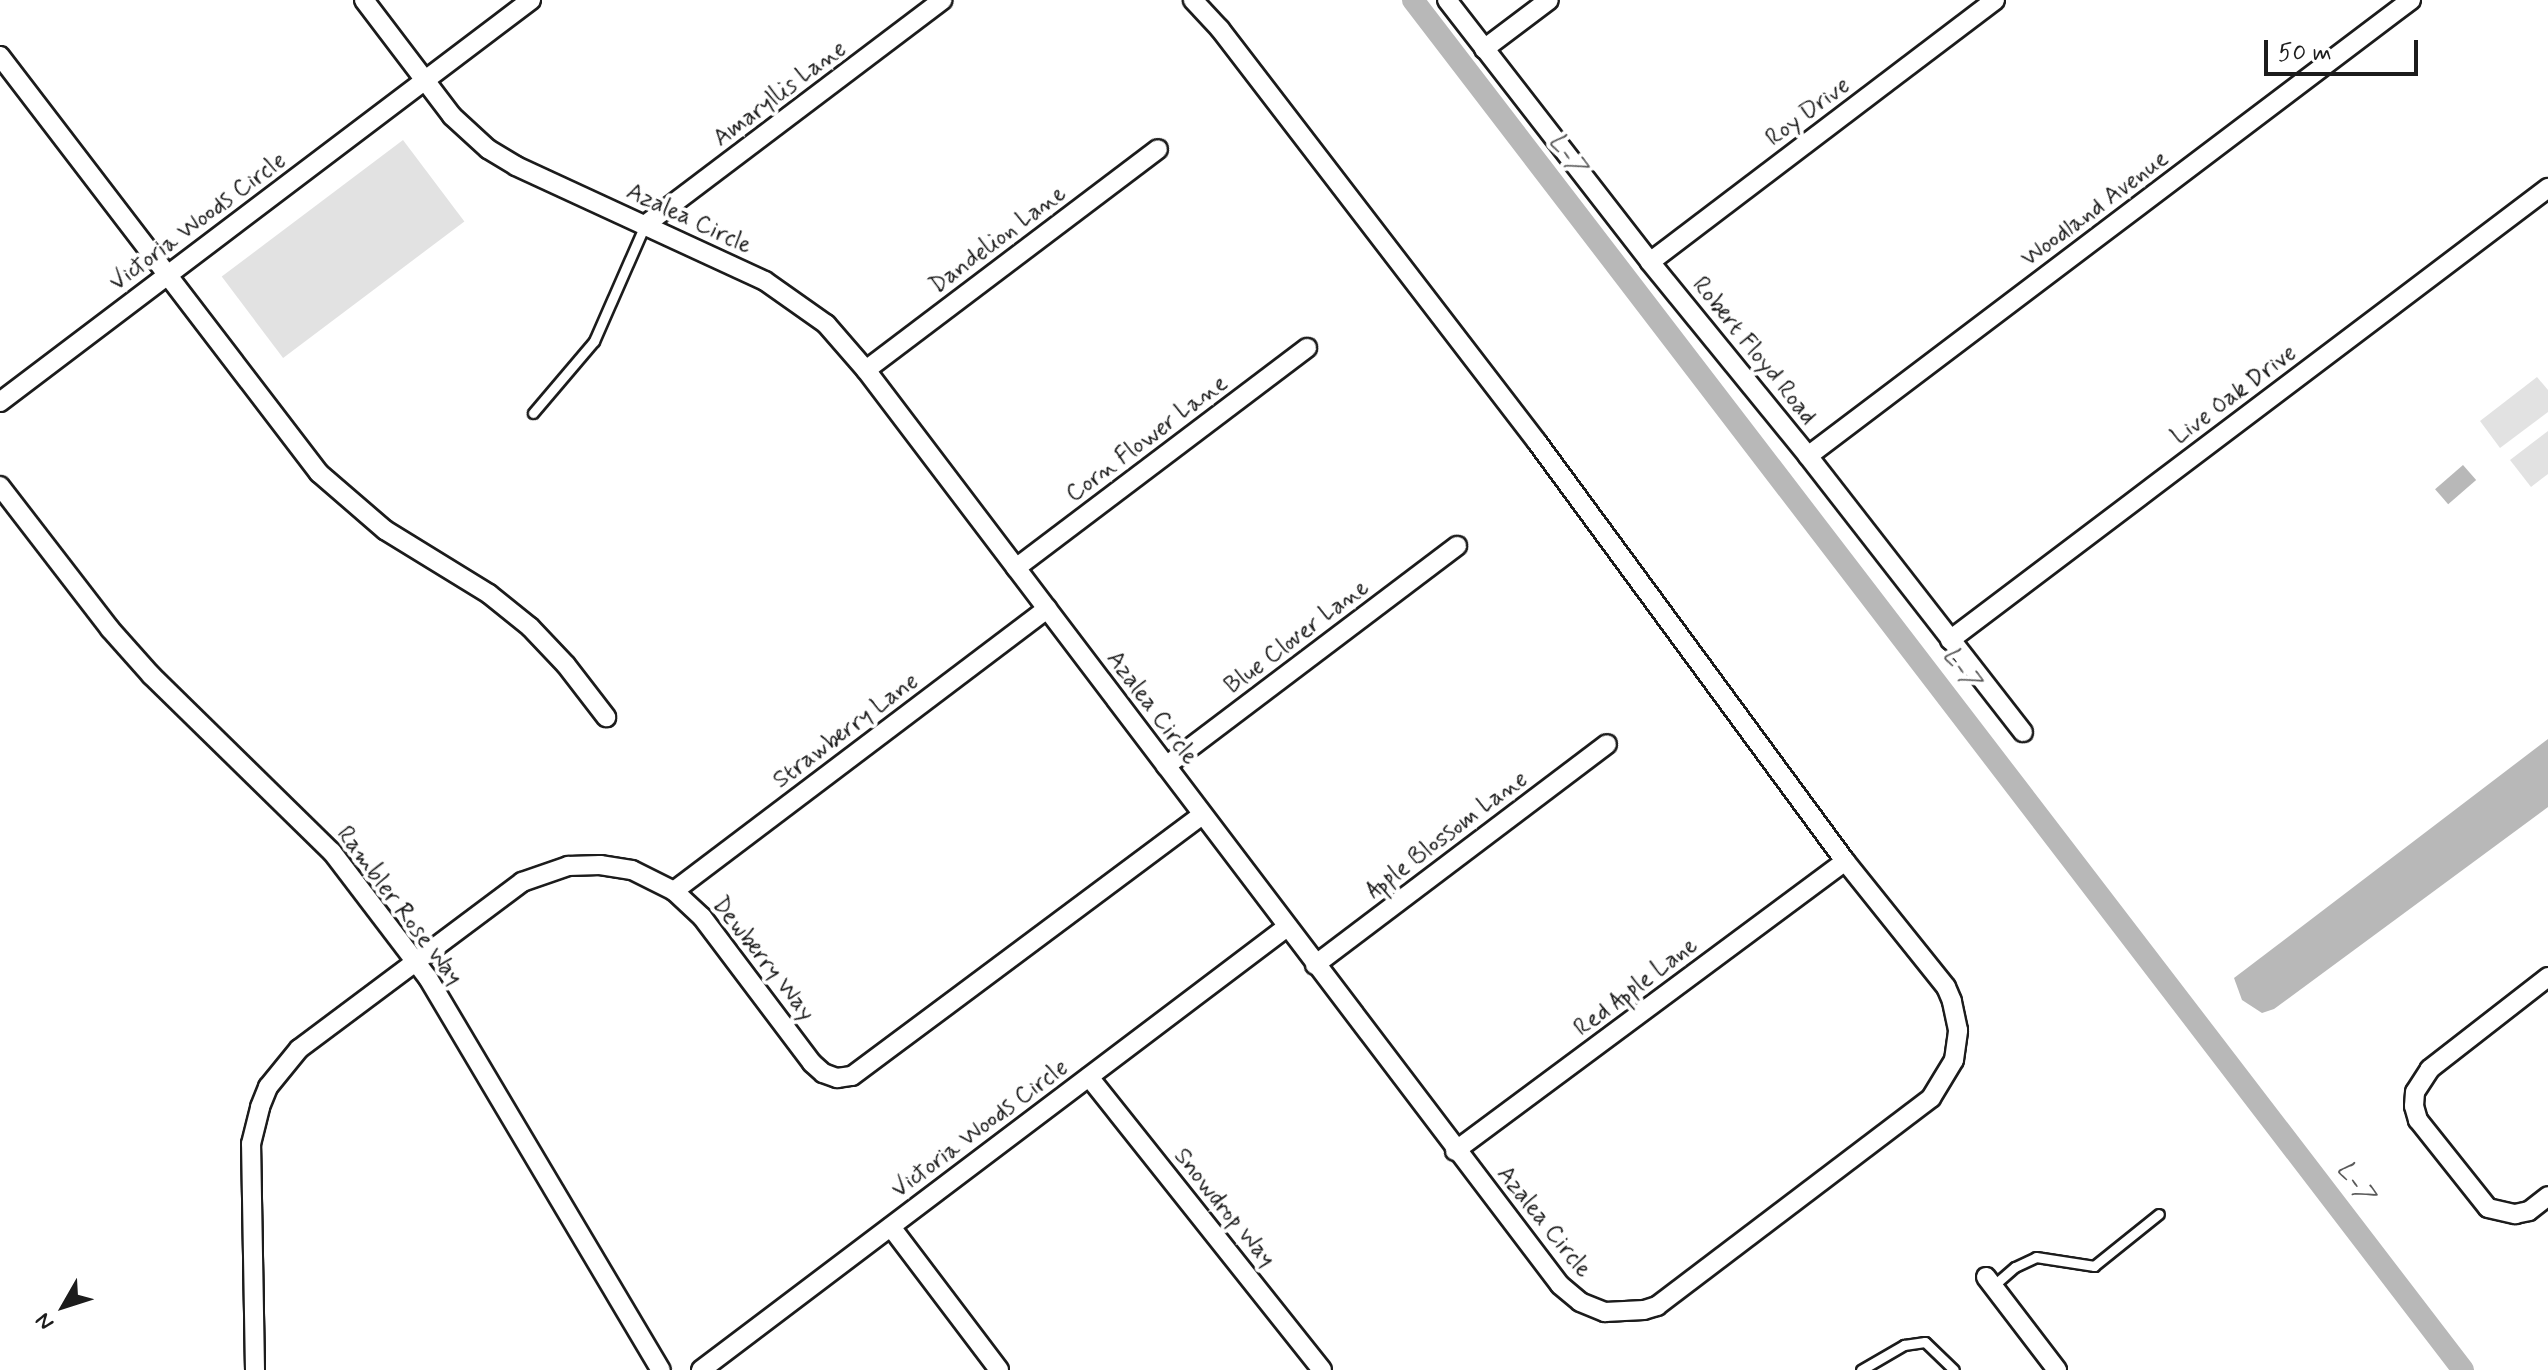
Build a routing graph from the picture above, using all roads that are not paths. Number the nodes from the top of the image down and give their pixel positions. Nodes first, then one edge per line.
1 (364, 0) edge
2 (531, 0) edge
3 (943, 0) edge
4 (1193, 0) edge
5 (1447, 0) edge
6 (1549, 0) edge
7 (1995, 0) edge
8 (2411, 0) edge
9 (1484, 49) junction
10 (0, 56) edge
11 (425, 81) junction
12 (1158, 149) dead end
13 (2548, 188) edge
14 (645, 225) junction
15 (1650, 262) junction
16 (166, 276) junction
17 (1307, 348) dead end
18 (866, 370) junction
19 (0, 402) edge
20 (533, 413) dead end
21 (1808, 456) junction
22 (0, 486) edge
23 (1457, 546) dead end
24 (1016, 568) junction
25 (1047, 609) junction
26 (1950, 640) junction
27 (606, 717) dead end
28 (2023, 732) dead end
29 (1607, 744) dead end
30 (1166, 766) junction
31 (1202, 815) junction
32 (1845, 861) junction
33 (674, 891) junction
34 (1287, 927) junction
35 (415, 961) junction
36 (1315, 965) junction
37 (2548, 977) edge
38 (1089, 1077) junction
39 (1455, 1151) junction
40 (2548, 1196) edge
41 (2159, 1214) dead end
42 (891, 1227) junction
43 (1990, 1282) joint
44 (255, 1370) edge
45 (661, 1370) edge
46 (701, 1370) edge
47 (999, 1370) edge
48 (1322, 1370) edge
49 (1861, 1370) edge
50 (1954, 1370) edge
51 (2057, 1370) edge

1 - 11 street, Azalea Circle
2 - 11 street, Victoria Woods Circle
3 - 14 street, Amaryllis Lane
4 - 32 street, Azalea Circle
5 - 9 street, Robert Floyd Road
6 - 9 street
7 - 15 street, Roy Drive
8 - 21 street, Woodland Avenue
9 - 15 street, Robert Floyd Road
10 - 16 street
11 - 14 street, Azalea Circle
11 - 16 street, Victoria Woods Circle
12 - 18 street, Dandelion Lane
13 - 26 street, Live Oak Drive
14 - 18 street, Azalea Circle
14 - 20 lane
15 - 21 street, Robert Floyd Road
16 - 19 street, Victoria Woods Circle
16 - 27 street
17 - 24 street, Corn Flower Lane
18 - 24 street, Azalea Circle
21 - 26 street, Robert Floyd Road
22 - 35 street, Rambler Rose Way
23 - 30 street, Blue Clover Lane
24 - 25 street, Azalea Circle
25 - 30 street, Azalea Circle
25 - 33 street, Strawberry Lane
26 - 28 street, Robert Floyd Road
29 - 36 street, Apple Blossom Lane
30 - 31 street, Azalea Circle
31 - 33 street, Dewberry Way
31 - 34 street, Azalea Circle
32 - 39 street, Red Apple Lane
32 - 39 street, Azalea Circle
33 - 35 street, Dewberry Way
34 - 36 street, Azalea Circle
34 - 38 street, Victoria Woods Circle
35 - 44 street, Dewberry Way
35 - 45 street, Rambler Rose Way
36 - 39 street, Azalea Circle
37 - 40 street
38 - 42 street, Victoria Woods Circle
38 - 48 street, Snowdrop Way
41 - 43 lane
42 - 46 street, Victoria Woods Circle
42 - 47 street
43 - 51 street
49 - 50 lane

